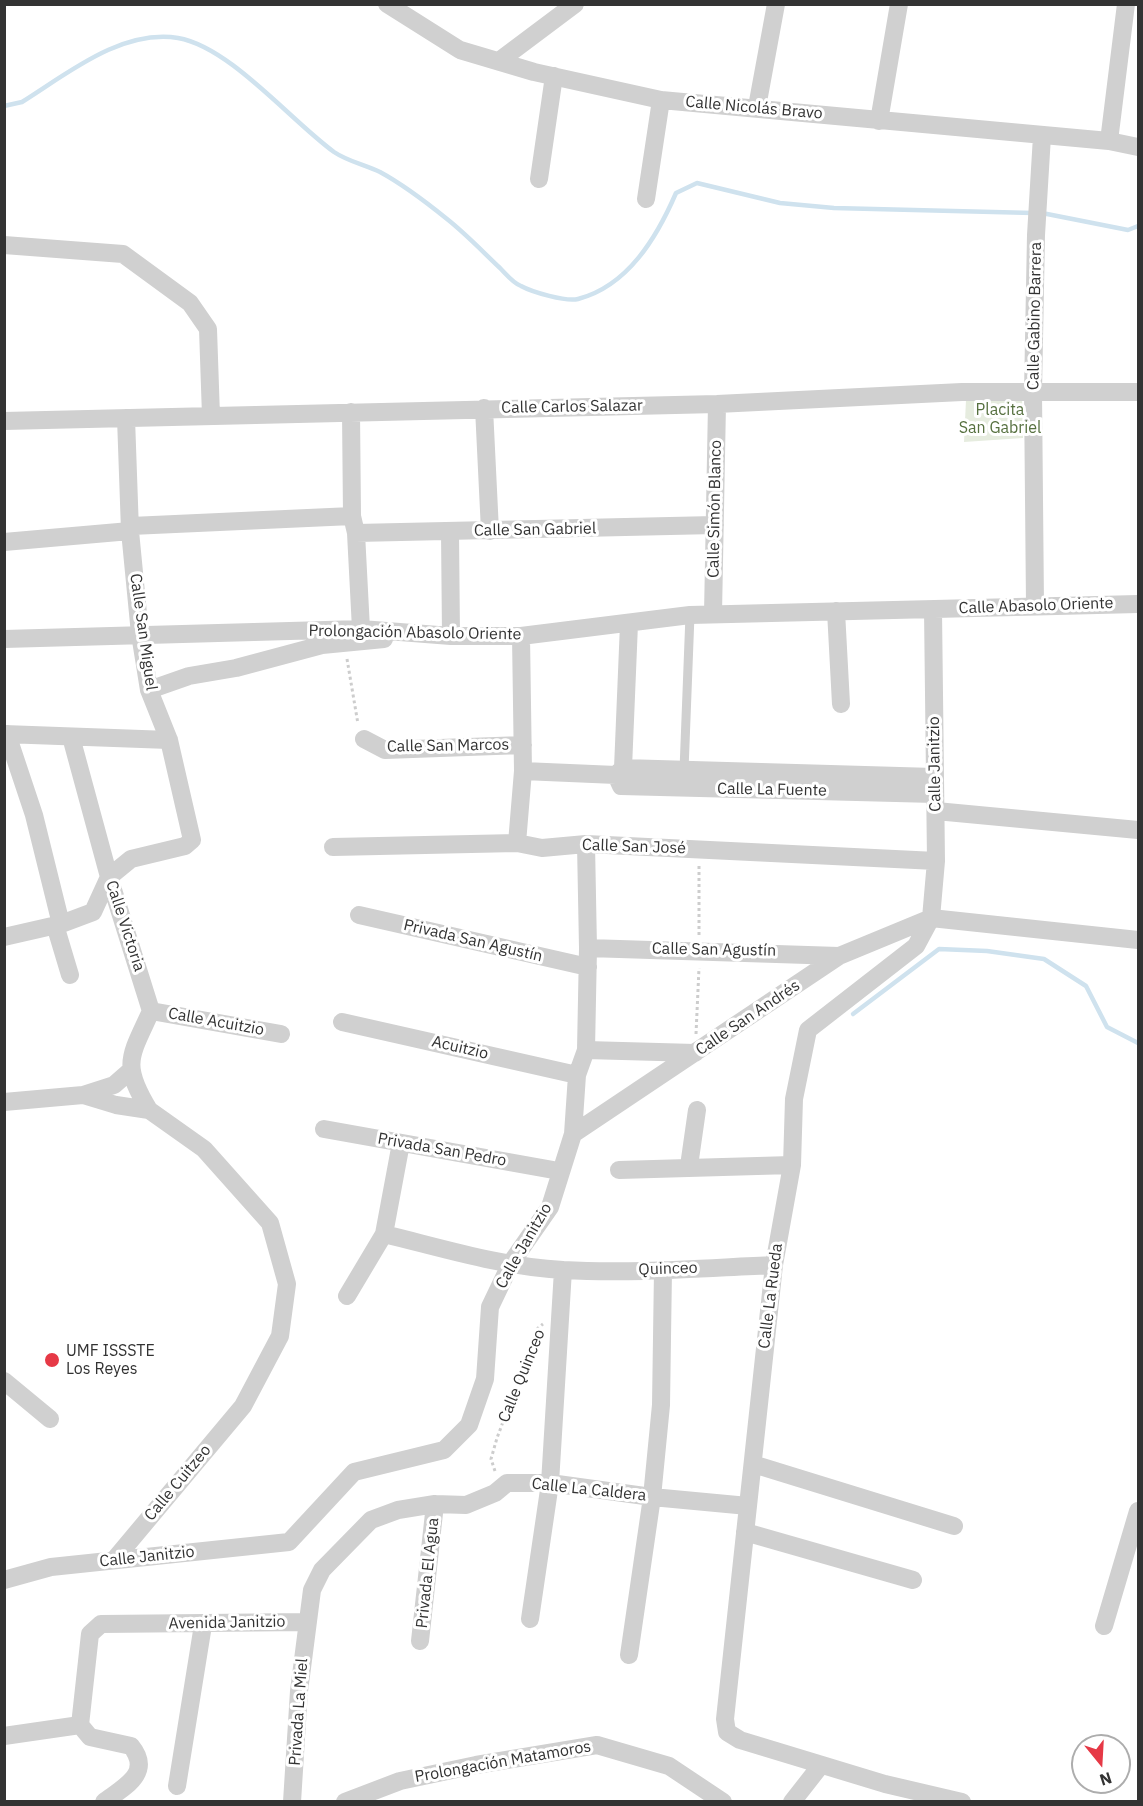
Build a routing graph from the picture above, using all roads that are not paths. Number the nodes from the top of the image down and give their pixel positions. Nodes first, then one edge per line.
1 (387, 4) edge
2 (575, 4) edge
3 (776, 4) edge
4 (899, 4) edge
5 (1126, 4) edge
6 (499, 61) junction
7 (554, 76) junction
8 (661, 100) junction
9 (757, 107) junction
10 (879, 121) junction
11 (1042, 136) junction
12 (1109, 141) junction
13 (1138, 147) edge
14 (539, 179) dead end
15 (646, 199) dead end
16 (4, 245) edge
17 (1033, 392) junction
18 (1138, 392) edge
19 (717, 404) junction
20 (484, 408) junction
21 (351, 412) junction
22 (211, 416) junction
23 (126, 417) junction
24 (4, 421) edge
25 (354, 524) junction
26 (714, 525) junction
27 (130, 529) junction
28 (490, 531) junction
29 (450, 532) junction
30 (4, 542) edge
31 (1138, 604) edge
32 (1035, 605) junction
33 (933, 610) junction
34 (836, 611) junction
35 (713, 614) junction
36 (690, 615) junction
37 (628, 624) junction
38 (361, 629) junction
39 (140, 634) junction
40 (428, 634) junction
41 (451, 636) junction
42 (522, 636) junction
43 (4, 639) edge
44 (149, 690) junction
45 (842, 704) dead end
46 (6, 734) edge
47 (72, 737) junction
48 (364, 739) road end
49 (169, 740) junction
50 (523, 745) junction
51 (684, 770) junction
52 (523, 771) junction
53 (620, 772) junction
54 (772, 781) junction
55 (935, 794) junction
56 (1138, 830) edge
57 (517, 843) junction
58 (586, 844) junction
59 (333, 847) dead end
60 (936, 861) junction
61 (109, 877) junction
62 (359, 915) dead end
63 (932, 918) junction
64 (58, 925) junction
65 (4, 937) edge
66 (1138, 940) edge
67 (588, 948) junction
68 (839, 956) junction
69 (588, 967) junction
70 (70, 975) dead end
71 (151, 1011) junction
72 (342, 1022) dead end
73 (281, 1034) dead end
74 (586, 1050) junction
75 (695, 1053) junction
76 (130, 1071) junction
77 (577, 1075) junction
78 (83, 1095) junction
79 (4, 1102) edge
80 (149, 1110) junction
81 (697, 1110) dead end
82 (324, 1129) dead end
83 (573, 1134) junction
84 (401, 1143) junction
85 (792, 1165) junction
86 (689, 1166) junction
87 (619, 1170) dead end
88 (560, 1171) junction
89 (384, 1234) junction
90 (512, 1263) junction
91 (774, 1265) junction
92 (562, 1270) junction
93 (663, 1270) junction
94 (346, 1296) dead end
95 (4, 1381) edge
96 (50, 1419) dead end
97 (753, 1464) junction
98 (550, 1483) junction
99 (652, 1497) junction
100 (435, 1504) junction
101 (748, 1506) junction
102 (1138, 1511) edge
103 (954, 1526) dead end
104 (745, 1532) junction
105 (114, 1560) junction
106 (4, 1580) edge
107 (914, 1580) dead end
108 (530, 1619) dead end
109 (306, 1622) junction
110 (203, 1625) junction
111 (1104, 1626) dead end
112 (420, 1641) dead end
113 (629, 1654) dead end
114 (80, 1725) junction
115 (4, 1736) edge
116 (821, 1765) junction
117 (177, 1786) dead end
118 (105, 1802) edge
119 (292, 1802) edge
120 (345, 1802) edge
121 (723, 1802) edge
122 (792, 1802) edge
123 (962, 1802) edge

1 - 6 street, Calle Nicolás Bravo
2 - 6 street
3 - 9 street
4 - 10 street
5 - 12 street
6 - 7 street, Calle Nicolás Bravo
7 - 8 street, Calle Nicolás Bravo
7 - 14 street
8 - 9 street, Calle Nicolás Bravo
8 - 15 street
9 - 10 street, Calle Nicolás Bravo
10 - 11 street, Calle Nicolás Bravo
11 - 12 street, Calle Nicolás Bravo
11 - 17 street, Calle Gabino Barrera
12 - 13 street, Calle Nicolás Bravo
16 - 22 street
17 - 18 street, Calle Carlos Salazar
17 - 19 street, Calle Carlos Salazar
17 - 32 street, Calle Gabino Barrera
19 - 20 street, Calle Carlos Salazar
19 - 26 street, Calle Simón Blanco
20 - 21 street, Calle Carlos Salazar
20 - 28 street
21 - 22 street, Calle Carlos Salazar
21 - 25 street
22 - 23 street, Calle Carlos Salazar
23 - 24 street, Calle Carlos Salazar
23 - 27 street, Calle San Miguel
25 - 27 street, Calle San Gabriel
25 - 29 street, Calle San Gabriel
25 - 38 street
26 - 28 street, Calle San Gabriel
26 - 35 street, Calle Simón Blanco
27 - 30 street, Calle San Gabriel
27 - 39 street, Calle San Miguel
28 - 29 street, Calle San Gabriel
29 - 41 street
31 - 32 street, Calle Abasolo Oriente
32 - 33 street, Calle Abasolo Oriente
33 - 34 street, Prolongación Abasolo Oriente
33 - 55 street, Calle Janitzio
34 - 35 street, Prolongación Abasolo Oriente
34 - 45 street
35 - 36 street, Prolongación Abasolo Oriente
36 - 37 street, Prolongación Abasolo Oriente
36 - 51 lane
37 - 42 street, Prolongación Abasolo Oriente
37 - 53 street
38 - 39 street, Prolongación Abasolo Oriente
38 - 40 street, Prolongación Abasolo Oriente
39 - 43 street, Prolongación Abasolo Oriente
39 - 44 street, Calle San Miguel
40 - 41 street, Prolongación Abasolo Oriente
40 - 44 street
41 - 42 street, Prolongación Abasolo Oriente
42 - 50 street
44 - 49 street, Calle San Miguel
46 - 47 street
46 - 64 street
47 - 49 street
47 - 61 street, Calle Victoria
48 - 50 street, Calle San Marcos
49 - 61 street, Calle San Miguel
50 - 52 street
51 - 53 street, Calle La Fuente
51 - 54 street, Calle La Fuente
52 - 53 street, Calle La Fuente
52 - 57 street
53 - 54 street, Calle La Fuente
54 - 55 street, Calle La Fuente
55 - 56 street, Calle La Fuente
55 - 60 street, Calle Janitzio
57 - 58 street, Calle San José
57 - 59 street, Calle San José
58 - 60 street, Calle San José
58 - 67 street, Calle Janitzio
60 - 63 street, Calle Janitzio
61 - 64 street
61 - 71 street, Calle Victoria
62 - 69 street, Privada San Agustín
63 - 66 street
63 - 68 street, Calle San Andrés
63 - 85 street, Calle La Rueda
64 - 65 street
64 - 70 street
67 - 68 street, Calle San Agustín
67 - 69 street, Calle Janitzio
68 - 75 street, Calle San Andrés
69 - 74 street, Calle Janitzio
71 - 73 street, Calle Acuitzio
71 - 76 street
72 - 77 street, Acuitzio
74 - 75 street
74 - 77 street, Calle Janitzio
75 - 83 street, Calle San Andrés
76 - 78 street
76 - 80 street
77 - 83 street, Calle Janitzio
78 - 79 street
78 - 80 street
80 - 105 street, Calle Cuitzeo
81 - 86 street
82 - 84 street, Privada San Pedro
83 - 88 street, Calle Janitzio
84 - 88 street, Privada San Pedro
84 - 89 street
85 - 86 street
85 - 91 street, Calle La Rueda
86 - 87 street
88 - 90 street, Calle Janitzio
89 - 90 street, Quinceo
89 - 94 street
90 - 92 street, Quinceo
90 - 105 street, Calle Janitzio
91 - 93 street, Quinceo
91 - 97 street, Calle La Rueda
92 - 93 street, Quinceo
92 - 98 street
93 - 99 street
95 - 96 street
97 - 101 street, Calle La Rueda
97 - 103 street
98 - 99 street, Calle La Caldera
98 - 100 street, Calle La Caldera
98 - 108 street
99 - 101 street, Calle La Caldera
99 - 113 street
100 - 109 street, Avenida Janitzio
100 - 112 street, Privada El Agua
101 - 104 street, Calle La Rueda
102 - 111 street
104 - 107 street
104 - 116 street, Calle La Rueda
105 - 106 street, Calle Janitzio
109 - 110 street, Avenida Janitzio
109 - 119 street, Privada La Miel
110 - 114 street, Avenida Janitzio
110 - 117 street
114 - 115 street
114 - 118 street
116 - 122 street
116 - 123 street
120 - 121 street, Prolongación Matamoros

